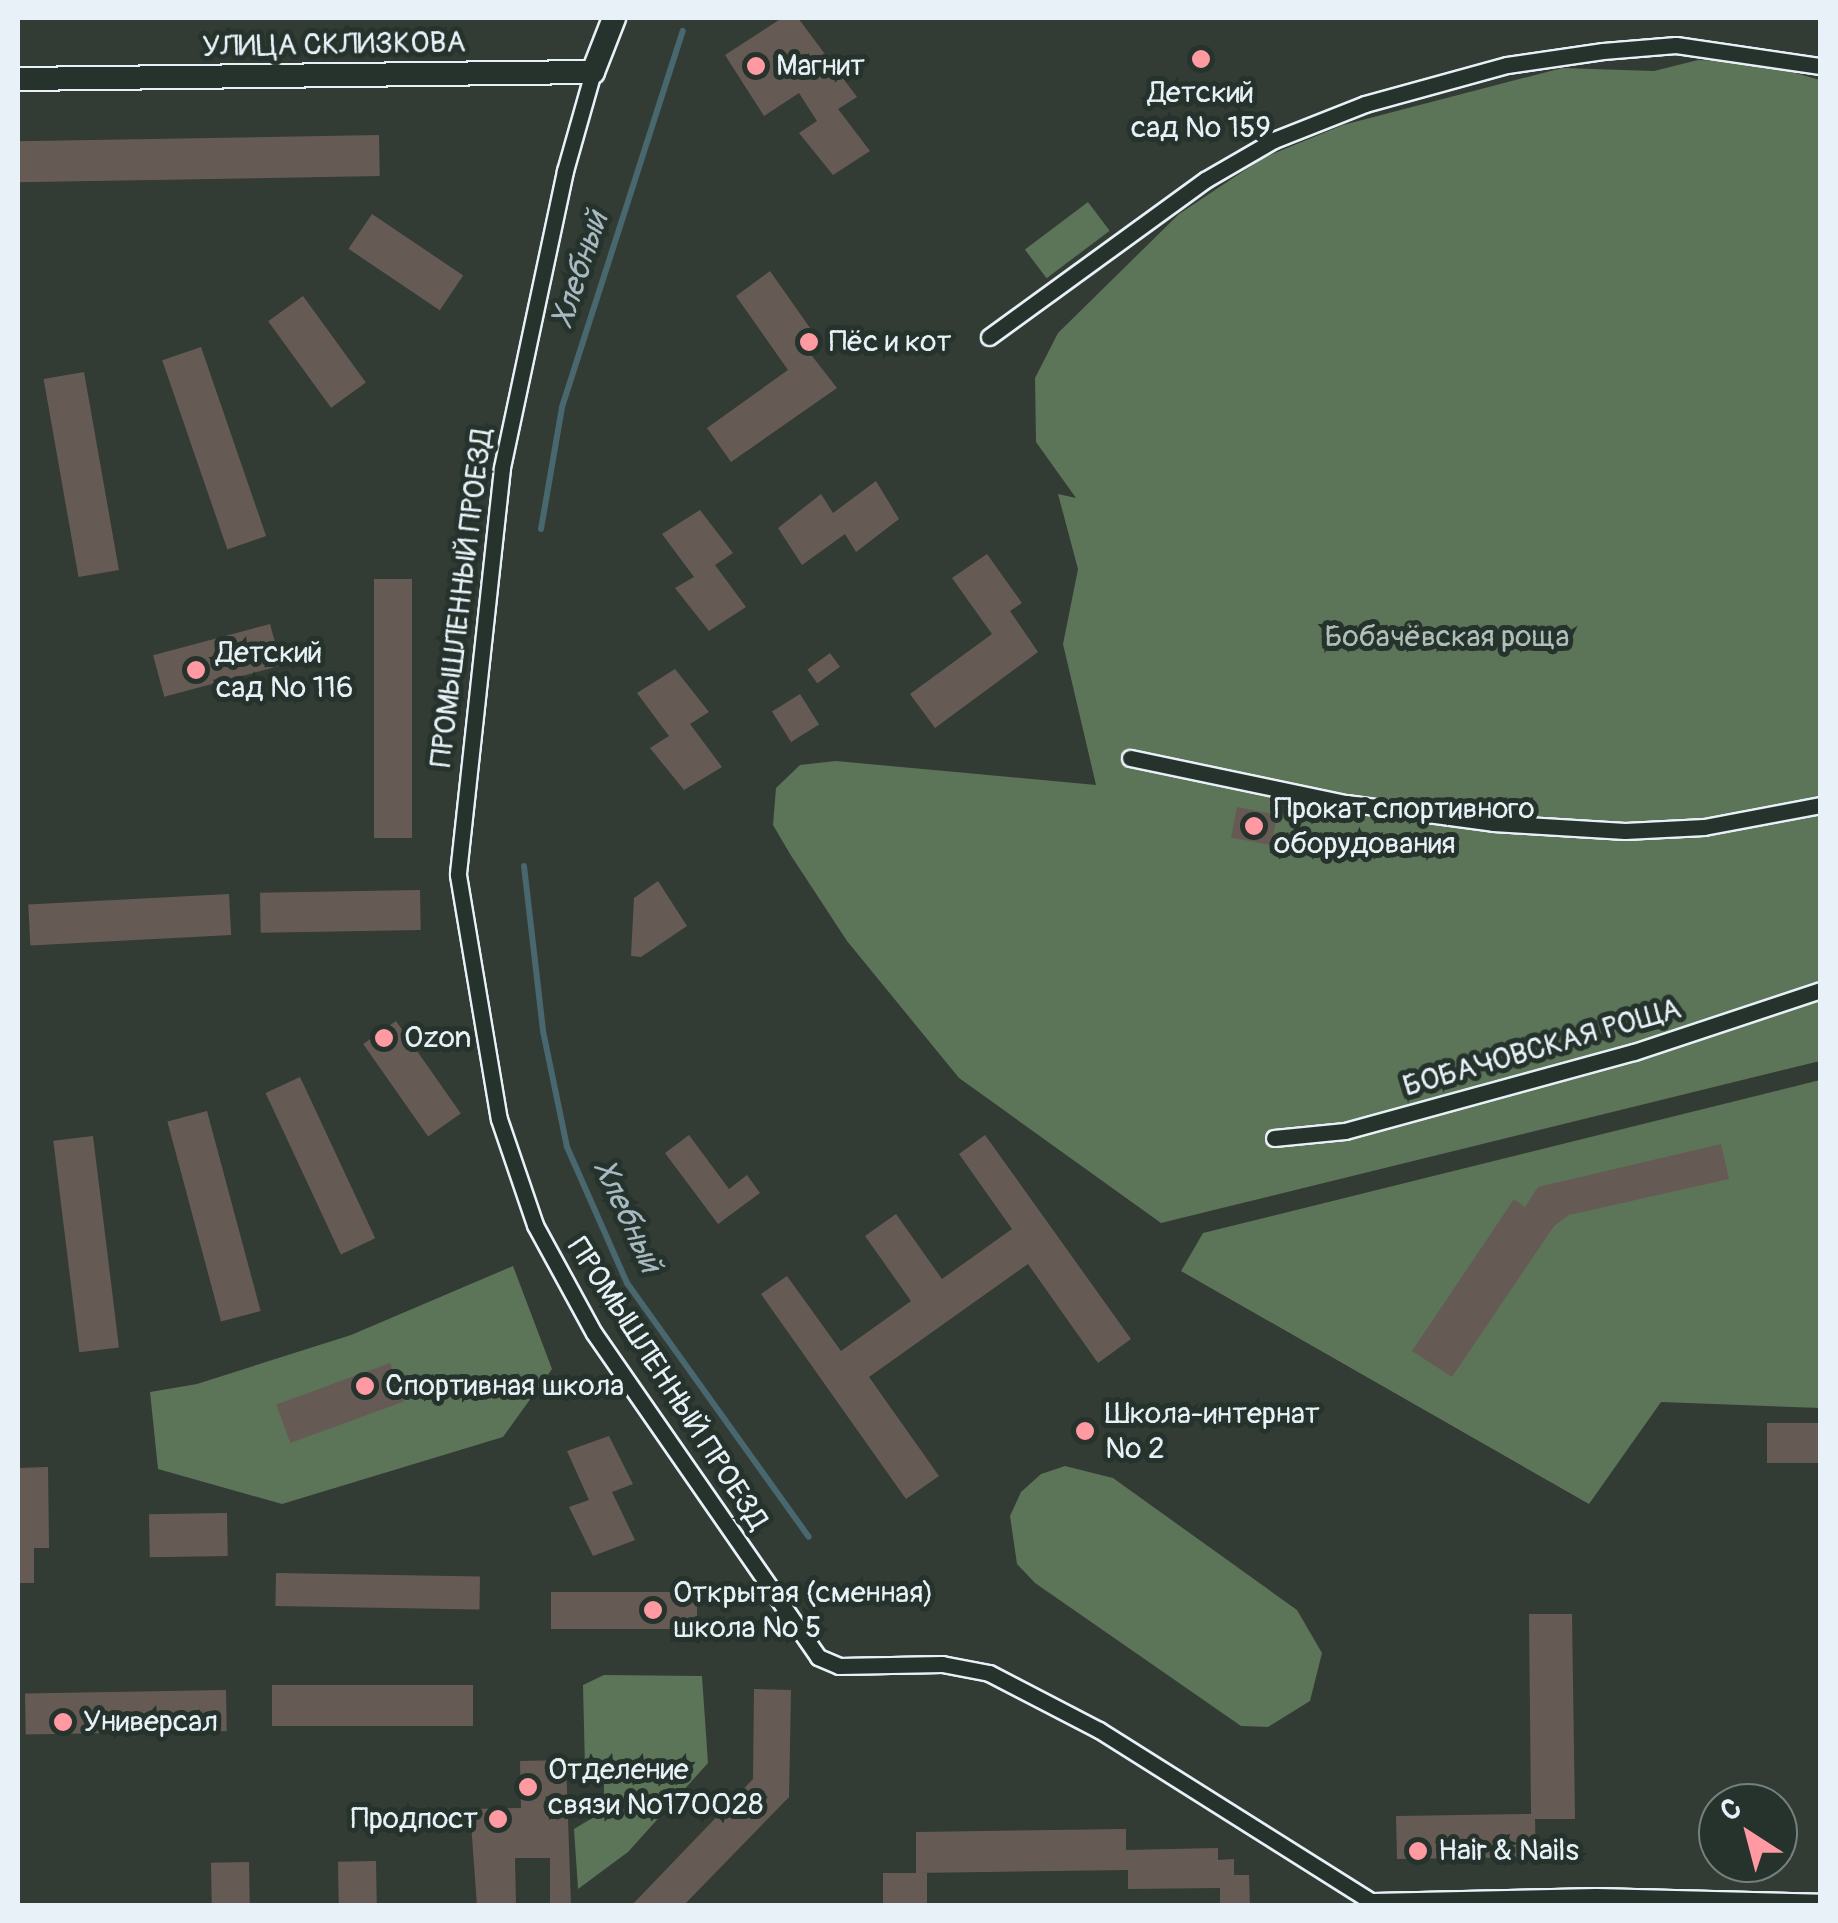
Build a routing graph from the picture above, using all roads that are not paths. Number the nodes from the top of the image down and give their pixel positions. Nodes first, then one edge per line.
1 (614, 18) edge
2 (1820, 66) edge
3 (593, 72) junction
4 (18, 79) edge
5 (989, 337) dead end
6 (1130, 758) dead end
7 (1820, 804) edge
8 (1820, 990) edge
9 (1274, 1138) dead end
10 (1820, 1902) edge
11 (1376, 1903) edge

1 - 3 street
2 - 5 street
3 - 4 street, УЛИЦА СКЛИЗКОВА
3 - 11 street, ПРОМЫШЛЕННЫЙ ПРОЕЗД
6 - 7 street
8 - 9 street, БОБАЧОВСКАЯ РОЩА
10 - 11 street, ПРОМЫШЛЕННЫЙ ПРОЕЗД

